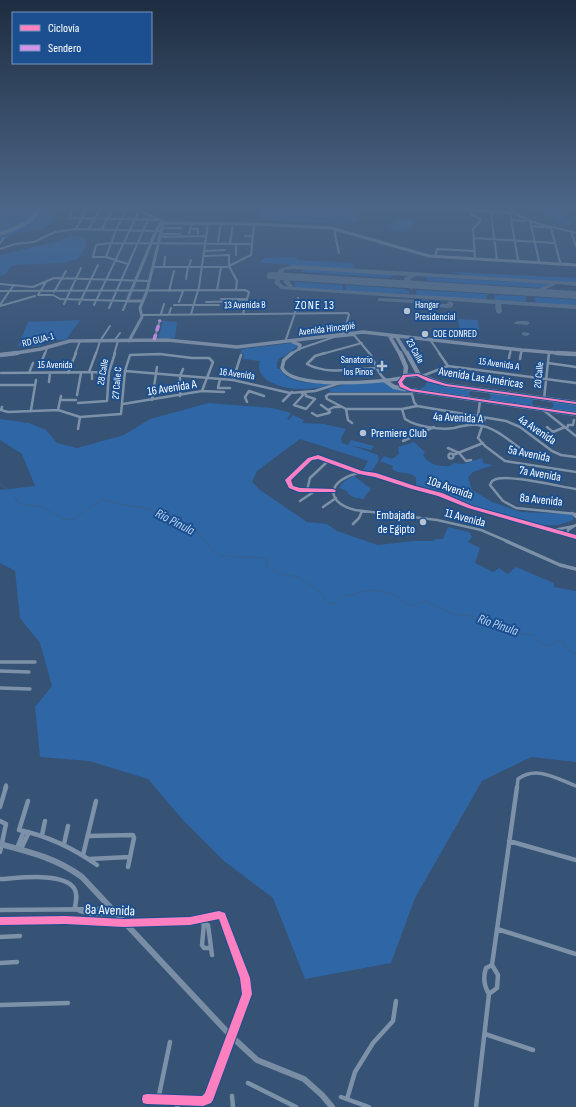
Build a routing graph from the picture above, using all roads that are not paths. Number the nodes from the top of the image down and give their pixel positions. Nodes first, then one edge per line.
1 (115, 260) joint
2 (130, 260) edge
3 (145, 260) edge
4 (154, 260) edge
5 (165, 260) edge
6 (191, 260) dead end
7 (203, 260) edge
8 (229, 260) edge
9 (242, 260) edge
10 (490, 260) edge
11 (497, 260) joint
12 (128, 264) junction
13 (98, 265) dead end
14 (576, 265) edge
15 (202, 266) junction
16 (229, 266) junction
17 (153, 267) junction
18 (164, 267) junction
19 (188, 267) junction
20 (222, 267) junction
21 (81, 268) dead end
22 (66, 271) dead end
23 (174, 271) dead end
24 (62, 278) junction
25 (76, 279) junction
26 (91, 279) junction
27 (186, 279) dead end
28 (106, 280) junction
29 (121, 280) junction
30 (136, 281) junction
31 (149, 281) junction
32 (46, 282) junction
33 (0, 284) edge
34 (13, 286) junction
35 (27, 287) junction
36 (199, 290) junction
37 (218, 290) junction
38 (236, 290) junction
39 (0, 291) edge
40 (8, 291) junction
41 (23, 291) junction
42 (39, 291) junction
43 (55, 291) junction
44 (70, 291) junction
45 (85, 291) junction
46 (101, 291) junction
47 (116, 291) junction
48 (132, 291) junction
49 (147, 291) junction
50 (169, 291) junction
51 (183, 291) junction
52 (36, 295) junction
53 (53, 295) junction
54 (298, 298) dead end
55 (66, 299) junction
56 (221, 299) dead end
57 (19, 300) junction
58 (81, 300) junction
59 (96, 300) junction
60 (112, 300) junction
61 (247, 300) junction
62 (127, 301) junction
63 (143, 302) junction
64 (179, 302) dead end
65 (206, 302) dead end
66 (64, 304) dead end
67 (79, 304) dead end
68 (164, 304) dead end
69 (0, 305) edge
70 (94, 305) dead end
71 (174, 305) dead end
72 (194, 305) junction
73 (219, 305) dead end
74 (109, 308) dead end
75 (172, 308) dead end
76 (123, 310) dead end
77 (295, 313) junction
78 (161, 314) junction
79 (169, 314) junction
80 (191, 314) junction
81 (244, 314) junction
82 (142, 315) junction
83 (160, 320) dead end
84 (110, 326) dead end
85 (363, 332) junction
86 (120, 333) dead end
87 (343, 334) junction
88 (389, 335) junction
89 (333, 336) junction
90 (356, 336) junction
91 (338, 337) junction
92 (399, 337) junction
93 (130, 339) junction
94 (313, 339) junction
95 (329, 339) junction
96 (156, 340) junction
97 (324, 340) junction
98 (80, 341) junction
99 (100, 341) junction
100 (116, 341) junction
101 (431, 341) junction
102 (285, 342) junction
103 (290, 342) junction
104 (362, 343) junction
105 (47, 348) junction
106 (299, 348) junction
107 (511, 349) junction
108 (522, 350) junction
109 (549, 352) junction
110 (576, 354) edge
111 (0, 355) edge
112 (241, 355) dead end
113 (401, 356) junction
114 (408, 356) junction
115 (509, 358) dead end
116 (520, 359) dead end
117 (33, 363) dead end
118 (41, 363) dead end
119 (548, 363) junction
120 (448, 366) junction
121 (157, 367) dead end
122 (576, 367) edge
123 (376, 368) junction
124 (183, 369) dead end
125 (125, 371) junction
126 (109, 372) junction
127 (1, 373) dead end
128 (29, 373) junction
129 (50, 373) junction
130 (68, 373) junction
131 (81, 373) junction
132 (91, 373) junction
133 (155, 374) junction
134 (419, 374) junction
135 (427, 374) junction
136 (379, 375) junction
137 (180, 376) junction
138 (403, 377) junction
139 (207, 378) junction
140 (92, 379) dead end
141 (220, 379) junction
142 (547, 379) junction
143 (36, 380) dead end
144 (233, 380) junction
145 (384, 380) junction
146 (390, 380) junction
147 (344, 381) junction
148 (373, 381) junction
149 (48, 382) dead end
150 (576, 383) edge
151 (0, 385) edge
152 (35, 385) junction
153 (230, 388) dead end
154 (324, 388) junction
155 (272, 390) junction
156 (481, 390) junction
157 (202, 392) junction
158 (224, 392) dead end
159 (292, 392) junction
160 (303, 392) junction
161 (412, 392) junction
162 (328, 394) junction
163 (61, 396) dead end
164 (77, 396) dead end
165 (180, 396) junction
166 (543, 399) junction
167 (61, 400) junction
168 (76, 400) dead end
169 (152, 400) junction
170 (479, 400) junction
171 (283, 401) dead end
172 (247, 402) dead end
173 (333, 402) junction
174 (78, 403) dead end
175 (576, 403) edge
176 (123, 404) junction
177 (320, 405) dead end
178 (417, 406) junction
179 (334, 407) junction
180 (341, 407) junction
181 (2, 408) dead end
182 (402, 409) junction
183 (542, 409) junction
184 (31, 410) junction
185 (58, 410) junction
186 (328, 410) junction
187 (346, 410) junction
188 (558, 412) junction
189 (312, 413) dead end
190 (576, 414) edge
191 (478, 416) junction
192 (80, 417) junction
193 (551, 417) junction
194 (485, 418) junction
195 (574, 420) dead end
196 (352, 423) dead end
197 (425, 425) junction
198 (434, 426) junction
199 (482, 427) junction
200 (547, 427) dead end
201 (566, 428) junction
202 (78, 429) dead end
203 (427, 430) junction
204 (576, 435) edge
205 (403, 442) dead end
206 (483, 443) junction
207 (448, 448) dead end
208 (459, 453) junction
209 (527, 453) dead end
210 (453, 455) dead end
211 (576, 457) edge
212 (471, 460) dead end
213 (328, 461) junction
214 (576, 472) edge
215 (361, 473) junction
216 (576, 489) edge
217 (306, 490) junction
218 (316, 491) junction
219 (333, 491) junction
220 (336, 498) junction
221 (300, 502) dead end
222 (509, 506) joint
223 (323, 507) dead end
224 (362, 511) junction
225 (572, 513) junction
226 (576, 514) edge
227 (576, 518) edge
228 (353, 524) dead end
229 (575, 525) edge
230 (554, 530) junction
231 (567, 535) junction
232 (576, 538) edge
233 (576, 569) edge
234 (0, 662) edge
235 (35, 662) dead end
236 (0, 671) edge
237 (29, 672) dead end
238 (0, 688) edge
239 (30, 689) dead end
240 (6, 785) dead end
241 (576, 786) edge
242 (28, 801) dead end
243 (96, 801) dead end
244 (0, 807) edge
245 (0, 821) edge
246 (45, 821) dead end
247 (68, 826) dead end
248 (27, 832) junction
249 (42, 835) junction
250 (88, 836) junction
251 (509, 841) junction
252 (1, 844) edge
253 (64, 844) junction
254 (19, 849) junction
255 (0, 852) edge
256 (83, 855) junction
257 (130, 857) junction
258 (89, 860) junction
259 (576, 860) edge
260 (97, 865) dead end
261 (128, 867) dead end
262 (1, 879) dead end
263 (0, 910) edge
264 (78, 910) junction
265 (113, 911) junction
266 (196, 920) junction
267 (0, 921) edge
268 (124, 923) junction
269 (204, 923) junction
270 (497, 930) junction
271 (20, 936) dead end
272 (0, 937) edge
273 (211, 948) junction
274 (576, 954) edge
275 (212, 955) dead end
276 (17, 962) dead end
277 (0, 963) edge
278 (492, 965) junction
279 (489, 994) junction
280 (396, 1001) dead end
281 (68, 1002) dead end
282 (0, 1005) edge
283 (485, 1034) junction
284 (231, 1036) junction
285 (170, 1042) dead end
286 (534, 1050) dead end
287 (248, 1083) dead end
288 (232, 1096) dead end
289 (147, 1099) dead end
290 (158, 1100) junction
291 (179, 1101) junction
292 (177, 1107) edge
293 (233, 1107) edge
294 (296, 1107) edge
295 (332, 1107) edge
296 (369, 1107) edge
297 (476, 1107) edge

1 - 12 street
1 - 28 street
2 - 12 street
3 - 30 main road
4 - 17 main road
5 - 18 street
6 - 19 street
7 - 15 street
8 - 16 street
9 - 16 street
10 - 11 main road
11 - 14 main road
12 - 29 street
13 - 26 street
15 - 19 street
15 - 20 street
15 - 36 street
16 - 20 street
16 - 38 street
17 - 18 street
17 - 31 main road
18 - 19 street
19 - 27 street
20 - 37 street
21 - 25 street
22 - 24 street
23 - 50 street
24 - 25 street
24 - 32 street
24 - 43 street
25 - 26 street
25 - 44 street
26 - 28 street
26 - 45 street
28 - 29 street
28 - 46 street
29 - 30 street
29 - 47 street
30 - 31 street
30 - 48 main road
31 - 49 main road
32 - 35 street
32 - 42 street
33 - 34 street
34 - 35 street
34 - 40 street
35 - 41 street
36 - 37 street
36 - 51 street
36 - 72 street
37 - 38 street
38 - 61 street
39 - 40 street
40 - 41 street
40 - 69 street
41 - 42 street
41 - 57 street
42 - 43 street
42 - 52 street
43 - 44 street
43 - 53 street
44 - 45 street
44 - 55 street
45 - 46 street
45 - 58 street
46 - 47 street
46 - 59 street
47 - 48 street
47 - 60 street
48 - 49 street
48 - 62 main road
49 - 50 street
49 - 63 main road
50 - 51 street
51 - 64 street
52 - 53 street
52 - 57 street
53 - 55 street
54 - 77 street
55 - 58 street
55 - 66 street
56 - 61 street, 13 Avenida B
57 - 69 street
58 - 59 street
58 - 67 street
59 - 60 street
59 - 70 street
60 - 62 street
60 - 74 street
61 - 65 street
61 - 81 street
62 - 63 main road
62 - 76 street
63 - 82 main road
68 - 78 street
71 - 72 street
72 - 73 street
72 - 80 street
75 - 79 street
77 - 81 street, 13 Avenida B
77 - 87 street, 13 Avenida B
77 - 102 street
78 - 79 street, 13 Avenida B
78 - 82 street, 13 Avenida B
79 - 80 street, 13 Avenida B
80 - 81 street, 13 Avenida B
82 - 93 main road
83 - 96 street
84 - 99 street
85 - 87 main road, Avenida Hincapié
85 - 88 main road, Avenida Hincapié
85 - 90 street
86 - 100 street
87 - 89 main road, Avenida Hincapié
88 - 92 main road, Avenida Hincapié
88 - 113 main road, 23 Calle
89 - 91 main road
89 - 94 main road, Avenida Hincapié
89 - 95 main road
90 - 91 street
90 - 104 street
91 - 95 street
92 - 101 main road, Avenida Hincapié
92 - 114 main road, 23 Calle
93 - 96 main road, Avenida Hincapié
93 - 100 main road, Avenida Hincapié
94 - 97 main road
94 - 103 main road, Avenida Hincapié
95 - 97 street
96 - 102 main road, Avenida Hincapié
97 - 106 street
98 - 99 main road, Avenida Hincapié
98 - 105 main road, RD GUA-1
98 - 130 street
99 - 100 main road, Avenida Hincapié
99 - 132 street
100 - 126 street, 28 Calle
101 - 107 main road, Avenida Hincapié
101 - 120 street
102 - 103 main road, Avenida Hincapié
103 - 106 main road
104 - 123 street
104 - 123 street
105 - 111 main road, RD GUA-1
105 - 118 street
106 - 147 street, 16 Avenida
107 - 108 main road, Avenida Hincapié
107 - 115 street
108 - 109 main road, Avenida Hincapié
108 - 116 street
109 - 110 main road, Avenida Hincapié
109 - 119 street, 20 Calle
112 - 144 street
113 - 114 main road
113 - 138 main road, 23 Calle
114 - 134 main road, 23 Calle
117 - 128 street
119 - 122 street
119 - 142 street, 20 Calle
120 - 135 street, 15 Avenida A
120 - 142 street, 15 Avenida A
121 - 133 street
123 - 136 street
124 - 137 street
125 - 133 street, 16 Avenida
125 - 139 street, 27 Calle C
125 - 176 street, 27 Calle C
126 - 132 street, 15 Avenida
126 - 174 street, 28 Calle
127 - 128 street, 15 Avenida
128 - 129 street, 15 Avenida
129 - 130 street, 15 Avenida
129 - 149 street
130 - 131 street, 15 Avenida
131 - 132 street, 15 Avenida
131 - 164 street
132 - 140 street
133 - 137 street, 16 Avenida
133 - 169 street
134 - 135 main road
134 - 135 street, 15 Avenida A
134 - 138 main road, Avenida Las Américas
134 - 156 main road, Avenida Las Américas
136 - 146 street
136 - 148 street
137 - 139 street, 16 Avenida
137 - 165 street
138 - 146 street, 16 Avenida
138 - 161 main road
139 - 141 street, 16 Avenida
139 - 157 street
141 - 144 street, 16 Avenida
141 - 153 street
142 - 150 street, 15 Avenida A
142 - 166 street, 20 Calle
143 - 152 street
144 - 155 street, 16 Avenida
145 - 146 street, 16 Avenida
145 - 148 street, 16 Avenida
145 - 161 main road, Avenida Las Américas
147 - 148 street, 16 Avenida
147 - 154 street, 16 Avenida
151 - 152 street
152 - 184 street
154 - 160 street, 16 Avenida
154 - 162 street
155 - 159 street, 16 Avenida
155 - 172 street
156 - 166 main road, Avenida Las Américas
156 - 170 main road
156 - 170 main road
157 - 158 street, 16 Avenida A
157 - 165 street, 16 Avenida A
159 - 160 street, 16 Avenida
159 - 171 street
160 - 160 street
161 - 162 street
161 - 170 main road, Avenida Las Américas
161 - 178 street
162 - 173 street
163 - 167 street
165 - 169 street, 16 Avenida A
166 - 175 main road, Avenida Las Américas
166 - 183 main road
166 - 183 main road
167 - 168 street
167 - 185 street
169 - 176 street, 16 Avenida A
170 - 183 main road, Avenida Las Américas
170 - 191 street
173 - 179 street
173 - 180 street
176 - 192 street, 27 Calle C
177 - 186 street
178 - 182 street, 4a Avenida
178 - 191 street, 4a Avenida
179 - 180 street
179 - 186 street
180 - 187 street
181 - 184 street
182 - 187 street, 4a Avenida
182 - 197 street, 4a Avenida A
183 - 188 main road, Avenida Las Américas
183 - 193 street
184 - 185 street
185 - 192 street
186 - 189 street
187 - 196 street
188 - 190 main road, Avenida Las Américas
188 - 193 main road
191 - 194 street, 4a Avenida
192 - 202 street
193 - 201 street
194 - 199 street
194 - 211 street, 4a Avenida
195 - 201 street
197 - 198 street, 4a Avenida A
197 - 203 street
198 - 199 street, 4a Avenida A
198 - 203 street
199 - 206 street
199 - 209 street, 4a Avenida A
200 - 201 street
201 - 204 street
203 - 205 street
206 - 208 street
206 - 214 street, 5a Avenida
207 - 208 street
208 - 210 street
208 - 212 street
213 - 215 street, 10a Avenida
213 - 217 street
213 - 217 street, 10a Avenida
215 - 219 street
215 - 230 street, 10a Avenida
216 - 222 street, 7a Avenida
217 - 218 street
218 - 219 street
218 - 221 street
219 - 220 street
220 - 223 street
220 - 224 street, 11 Avenida
222 - 225 street, 8a Avenida
224 - 228 street
224 - 233 street, 11 Avenida
225 - 226 street, 8a Avenida
225 - 227 street, 8a Avenida
229 - 230 street
229 - 231 street
230 - 231 street, 10a Avenida
231 - 232 street, 10a Avenida
234 - 235 street
236 - 237 street
238 - 239 street
240 - 244 street
241 - 251 street
242 - 248 street
243 - 250 street
245 - 252 street
246 - 249 street
247 - 253 street
248 - 249 street
248 - 254 street
249 - 253 street
250 - 256 street
250 - 257 street
251 - 259 street
251 - 270 street
252 - 254 main road
252 - 255 street
253 - 256 street
254 - 265 main road
256 - 258 street
257 - 258 street
257 - 261 street
258 - 260 street
262 - 264 street
263 - 264 street
264 - 265 street
265 - 268 main road
266 - 268 street, 8a Avenida
266 - 269 street
266 - 284 street, 8a Avenida
267 - 268 street, 8a Avenida
268 - 284 main road
269 - 273 street
269 - 273 street
270 - 274 street
270 - 278 street
271 - 272 street
273 - 275 street
276 - 277 street
278 - 279 street
278 - 279 street
279 - 283 street
280 - 296 street
281 - 282 street
283 - 286 street
283 - 297 street
284 - 291 street
284 - 295 main road
285 - 290 street
287 - 294 street
288 - 293 street
289 - 290 street
290 - 291 street
291 - 292 street

